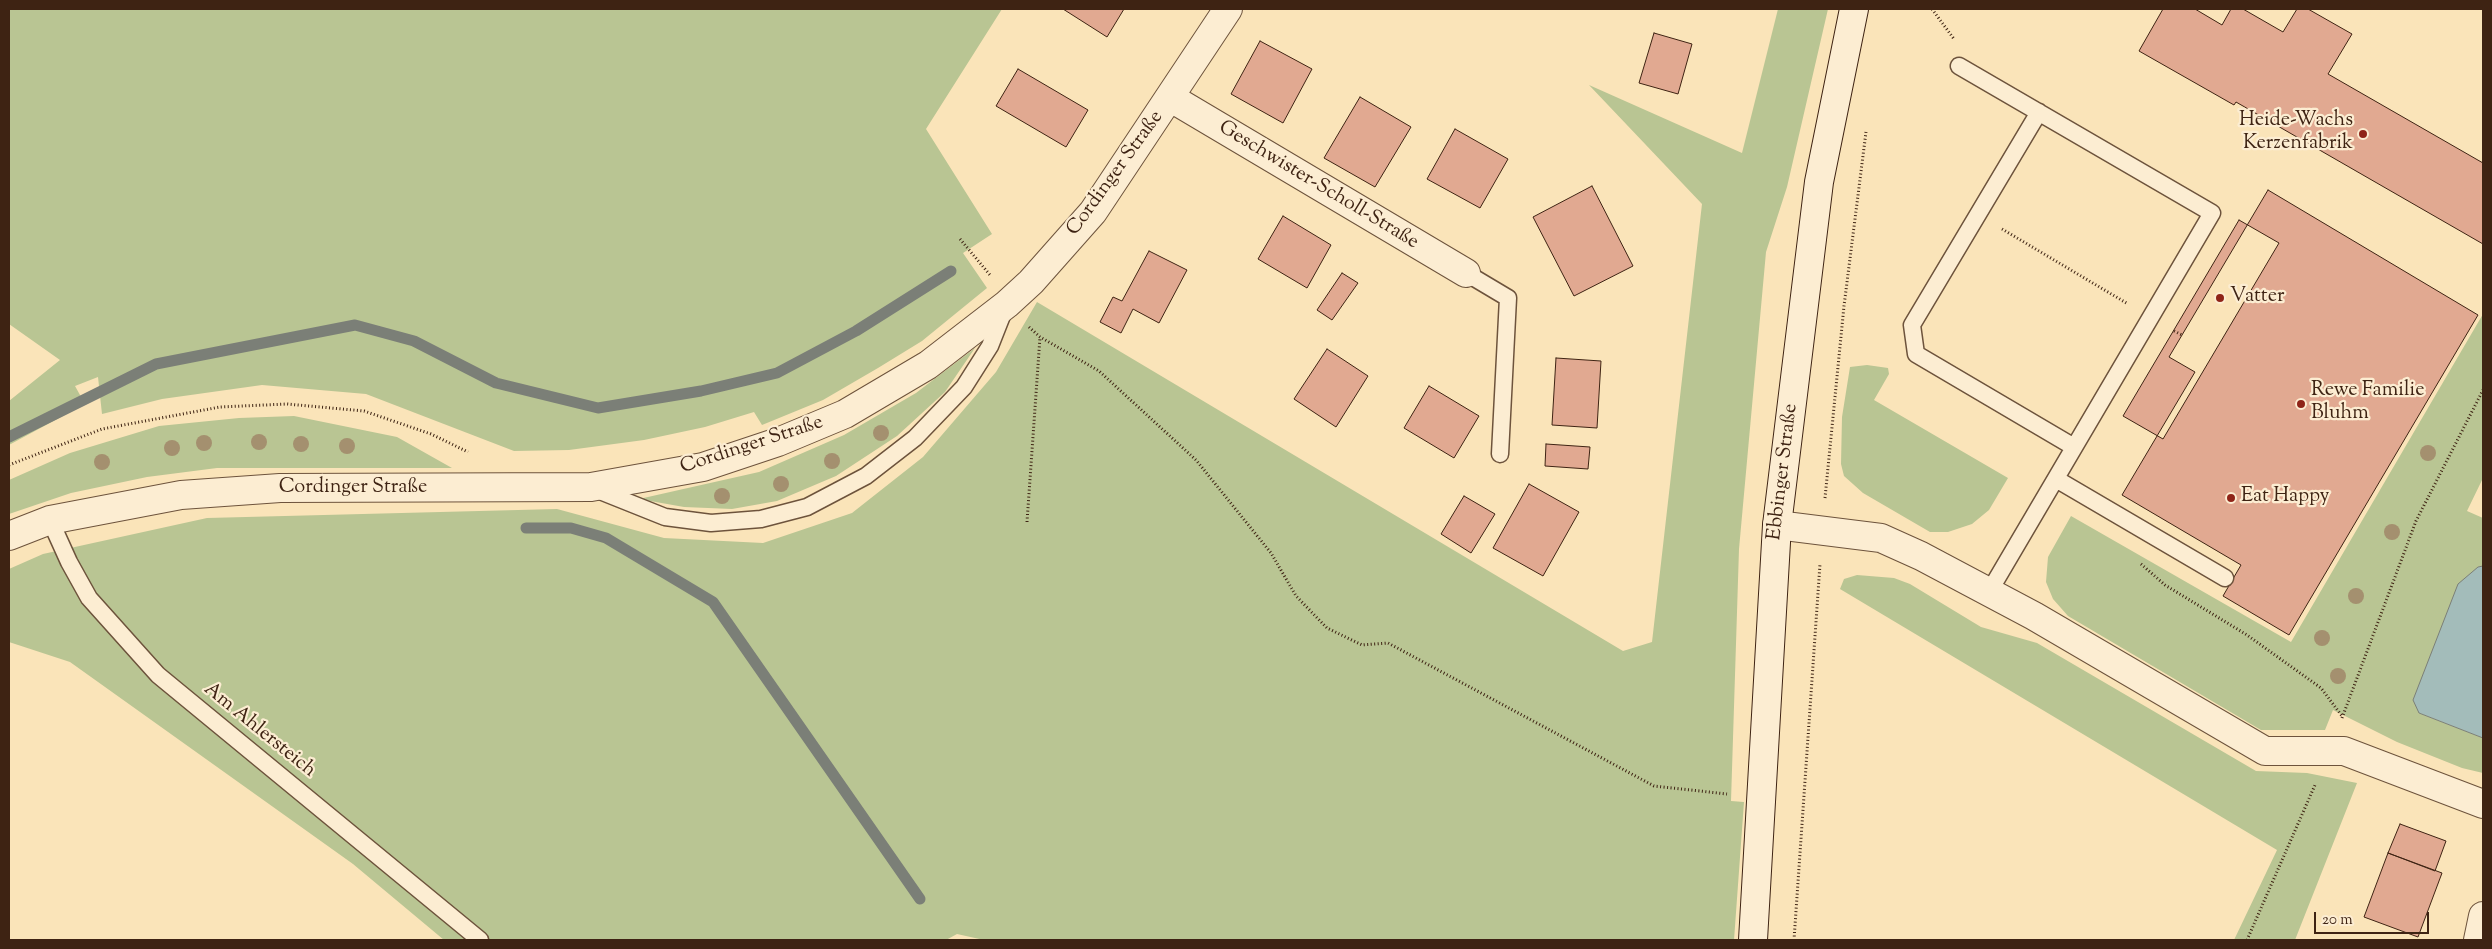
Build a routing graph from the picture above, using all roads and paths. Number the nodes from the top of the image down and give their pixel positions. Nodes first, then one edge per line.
1 (1228, 9) edge
2 (1854, 9) edge
3 (1932, 9) edge
4 (1959, 66) joint
5 (1171, 98) junction
6 (2038, 112) junction
7 (1868, 124) dead end
8 (1978, 214) junction
9 (960, 239) dead end
10 (1466, 274) joint
11 (1007, 304) junction
12 (2151, 317) junction
13 (1040, 336) junction
14 (2182, 336) dead end
15 (2483, 390) edge
16 (2074, 447) junction
17 (472, 454) dead end
18 (1500, 454) dead end
19 (9, 465) edge
20 (2056, 479) junction
21 (591, 487) junction
22 (50, 520) junction
23 (1027, 522) dead end
24 (1777, 525) junction
25 (1822, 530) junction
26 (9, 536) edge
27 (2136, 560) dead end
28 (2225, 578) dead end
29 (1989, 592) junction
30 (2315, 784) dead end
31 (1760, 798) junction
32 (2483, 804) edge
33 (2483, 916) edge
34 (480, 940) edge
35 (1753, 940) edge
36 (1794, 940) edge
37 (2247, 940) edge
38 (2478, 940) edge

1 - 5 street, Cordinger Straße
2 - 24 street, Ebbinger Straße
3 - 4 path
4 - 6 lane
5 - 10 street, Geschwister-Scholl-Straße
5 - 11 street, Cordinger Straße
6 - 8 lane
6 - 12 lane
7 - 25 path
8 - 12 path
8 - 16 lane
9 - 11 path
10 - 18 lane
11 - 13 path
11 - 21 street, Cordinger Straße
11 - 21 lane
12 - 14 path
12 - 16 lane
13 - 23 path
13 - 31 path
15 - 27 path
16 - 20 lane
17 - 19 path
20 - 28 lane
20 - 29 lane
21 - 22 street, Cordinger Straße
22 - 26 street, Cordinger Straße
22 - 34 lane, Am Ahlersteich
24 - 25 street
24 - 31 street, Ebbinger Straße
25 - 29 street
25 - 36 path
29 - 32 street
30 - 37 path
31 - 35 street, Ebbinger Straße
33 - 38 street

